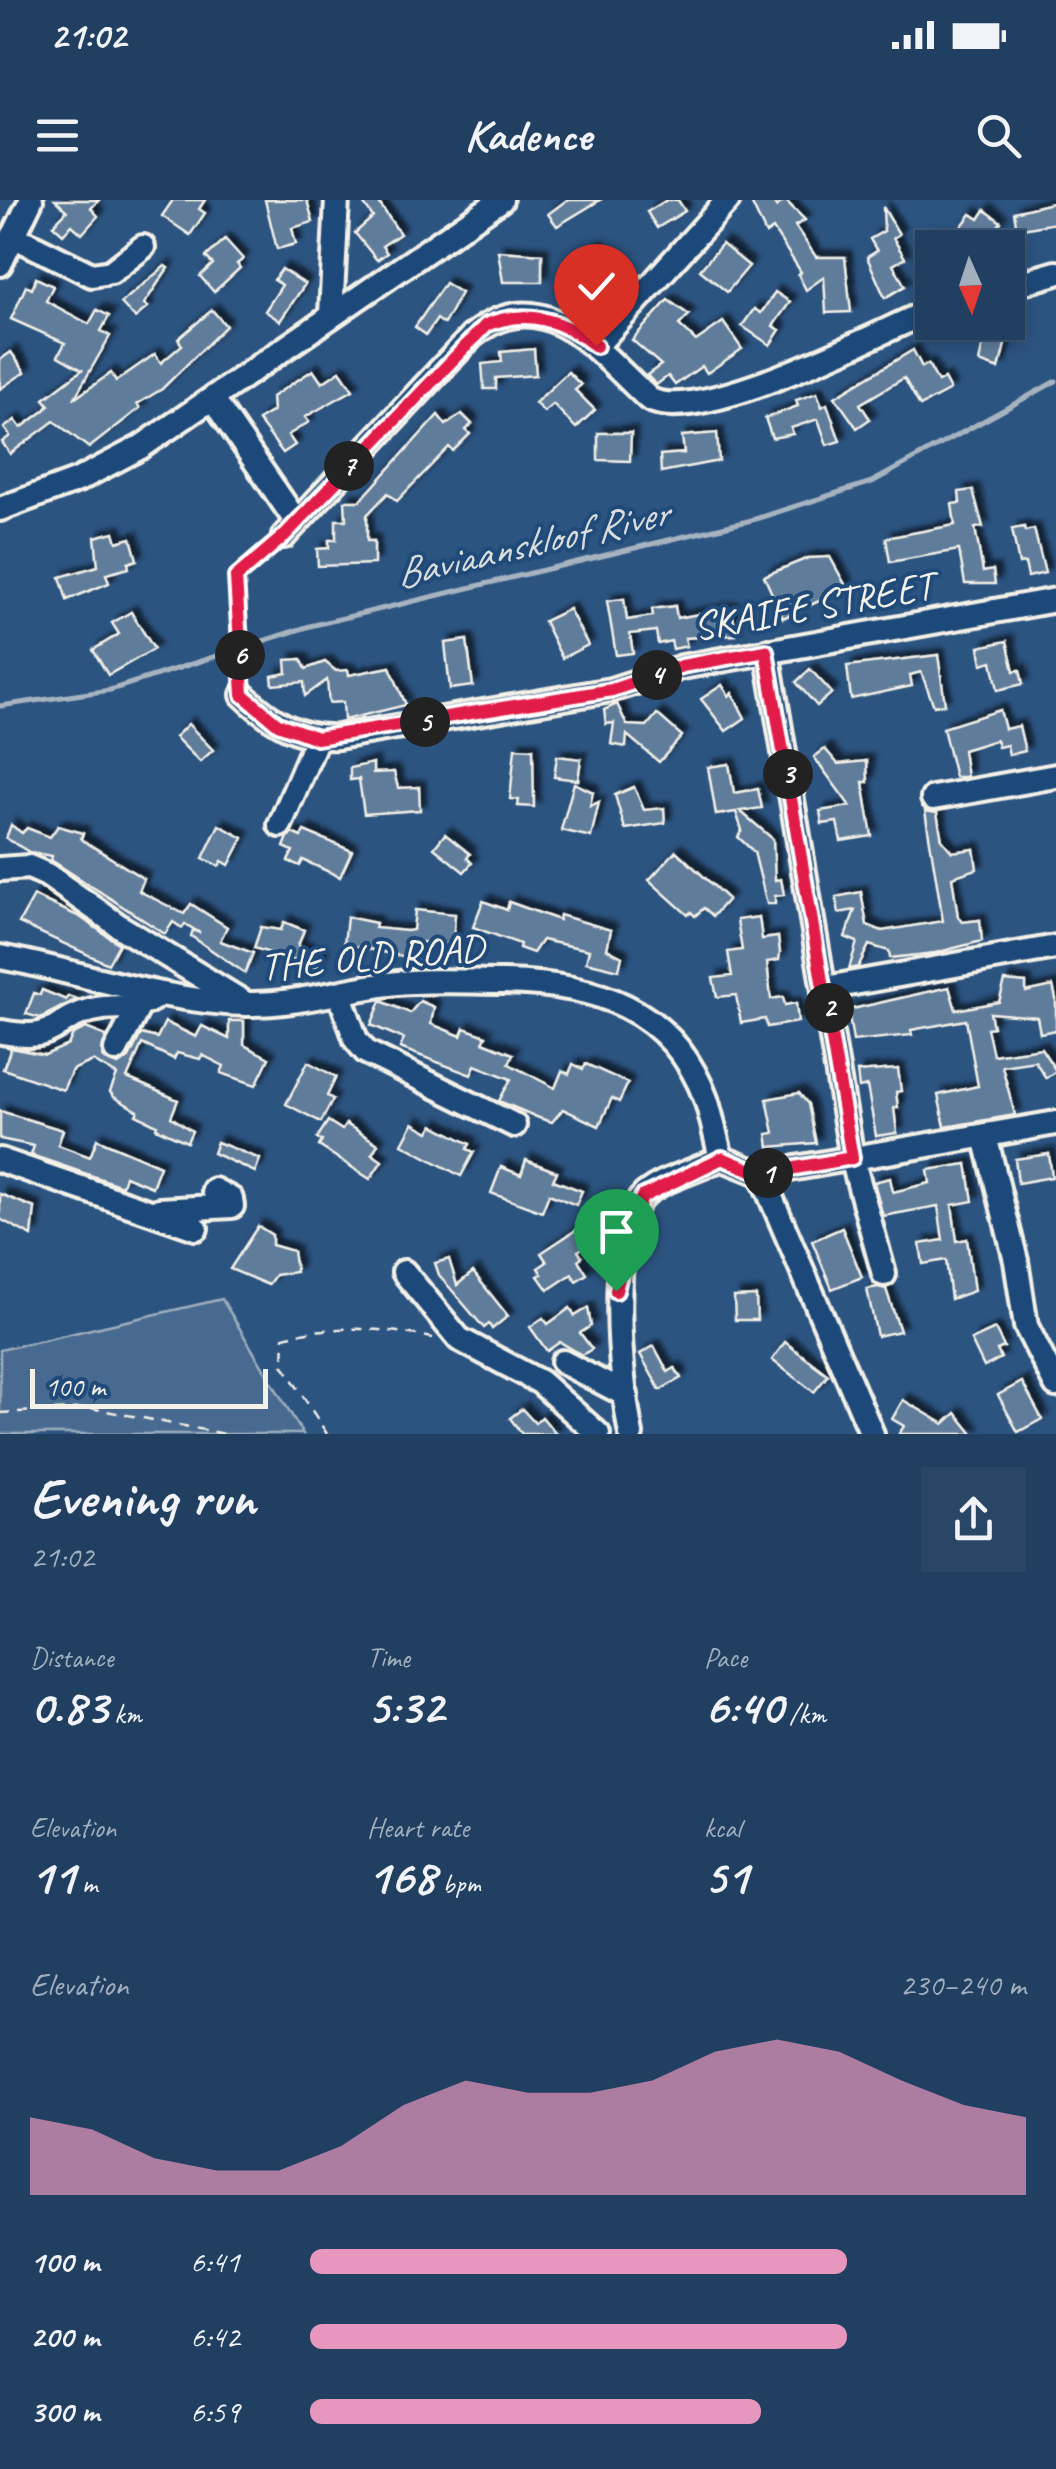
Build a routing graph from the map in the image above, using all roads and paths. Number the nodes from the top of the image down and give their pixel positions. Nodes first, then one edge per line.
1 (30, 200) edge
2 (336, 200) edge
3 (501, 200) edge
4 (728, 200) edge
5 (12, 236) junction
6 (142, 248) dead end
7 (0, 264) edge
8 (1056, 272) edge
9 (1025, 281) edge
10 (330, 314) junction
11 (915, 317) edge
12 (596, 346) junction
13 (214, 402) junction
14 (2, 506) edge
15 (290, 528) junction
16 (1056, 600) edge
17 (766, 651) junction
18 (243, 695) joint
19 (317, 738) junction
20 (1056, 776) edge
21 (933, 798) dead end
22 (280, 825) dead end
23 (0, 868) edge
24 (1056, 947) edge
25 (0, 957) edge
26 (826, 988) junction
27 (161, 994) junction
28 (340, 995) junction
29 (246, 1004) junction
30 (137, 1010) junction
31 (2, 1032) edge
32 (116, 1050) dead end
33 (1056, 1123) edge
34 (514, 1125) dead end
35 (985, 1136) junction
36 (722, 1158) junction
37 (852, 1158) junction
38 (0, 1160) edge
39 (761, 1174) junction
40 (214, 1190) dead end
41 (141, 1210) junction
42 (196, 1228) dead end
43 (404, 1272) dead end
44 (884, 1274) dead end
45 (434, 1338) dead end
46 (563, 1362) dead end
47 (1056, 1385) edge
48 (626, 1395) junction
49 (0, 1413) edge
50 (225, 1434) edge
51 (327, 1434) edge
52 (598, 1434) edge
53 (631, 1434) edge
54 (872, 1434) edge

1 - 5 street
2 - 10 street
3 - 10 street
4 - 12 street
5 - 6 street
5 - 7 street
8 - 9 street
10 - 13 street
11 - 12 street
12 - 15 street
13 - 14 street
13 - 15 street
15 - 18 path
16 - 17 street, SKAIFE STREET
17 - 19 street, SKAIFE STREET
17 - 26 street
18 - 19 street
19 - 22 street
20 - 21 street
23 - 29 street
24 - 26 street
25 - 27 street, THE OLD ROAD
26 - 37 street
27 - 29 street, THE OLD ROAD
27 - 30 street
28 - 29 street, THE OLD ROAD
28 - 34 street
28 - 36 street, THE OLD ROAD
30 - 31 street
30 - 32 street
33 - 35 street
35 - 37 street
35 - 47 street
36 - 39 street
36 - 48 street
37 - 39 street
37 - 44 street
38 - 41 street
39 - 54 street
40 - 41 street
41 - 42 street
43 - 52 street
45 - 51 path
46 - 48 street
48 - 53 street
49 - 50 path

